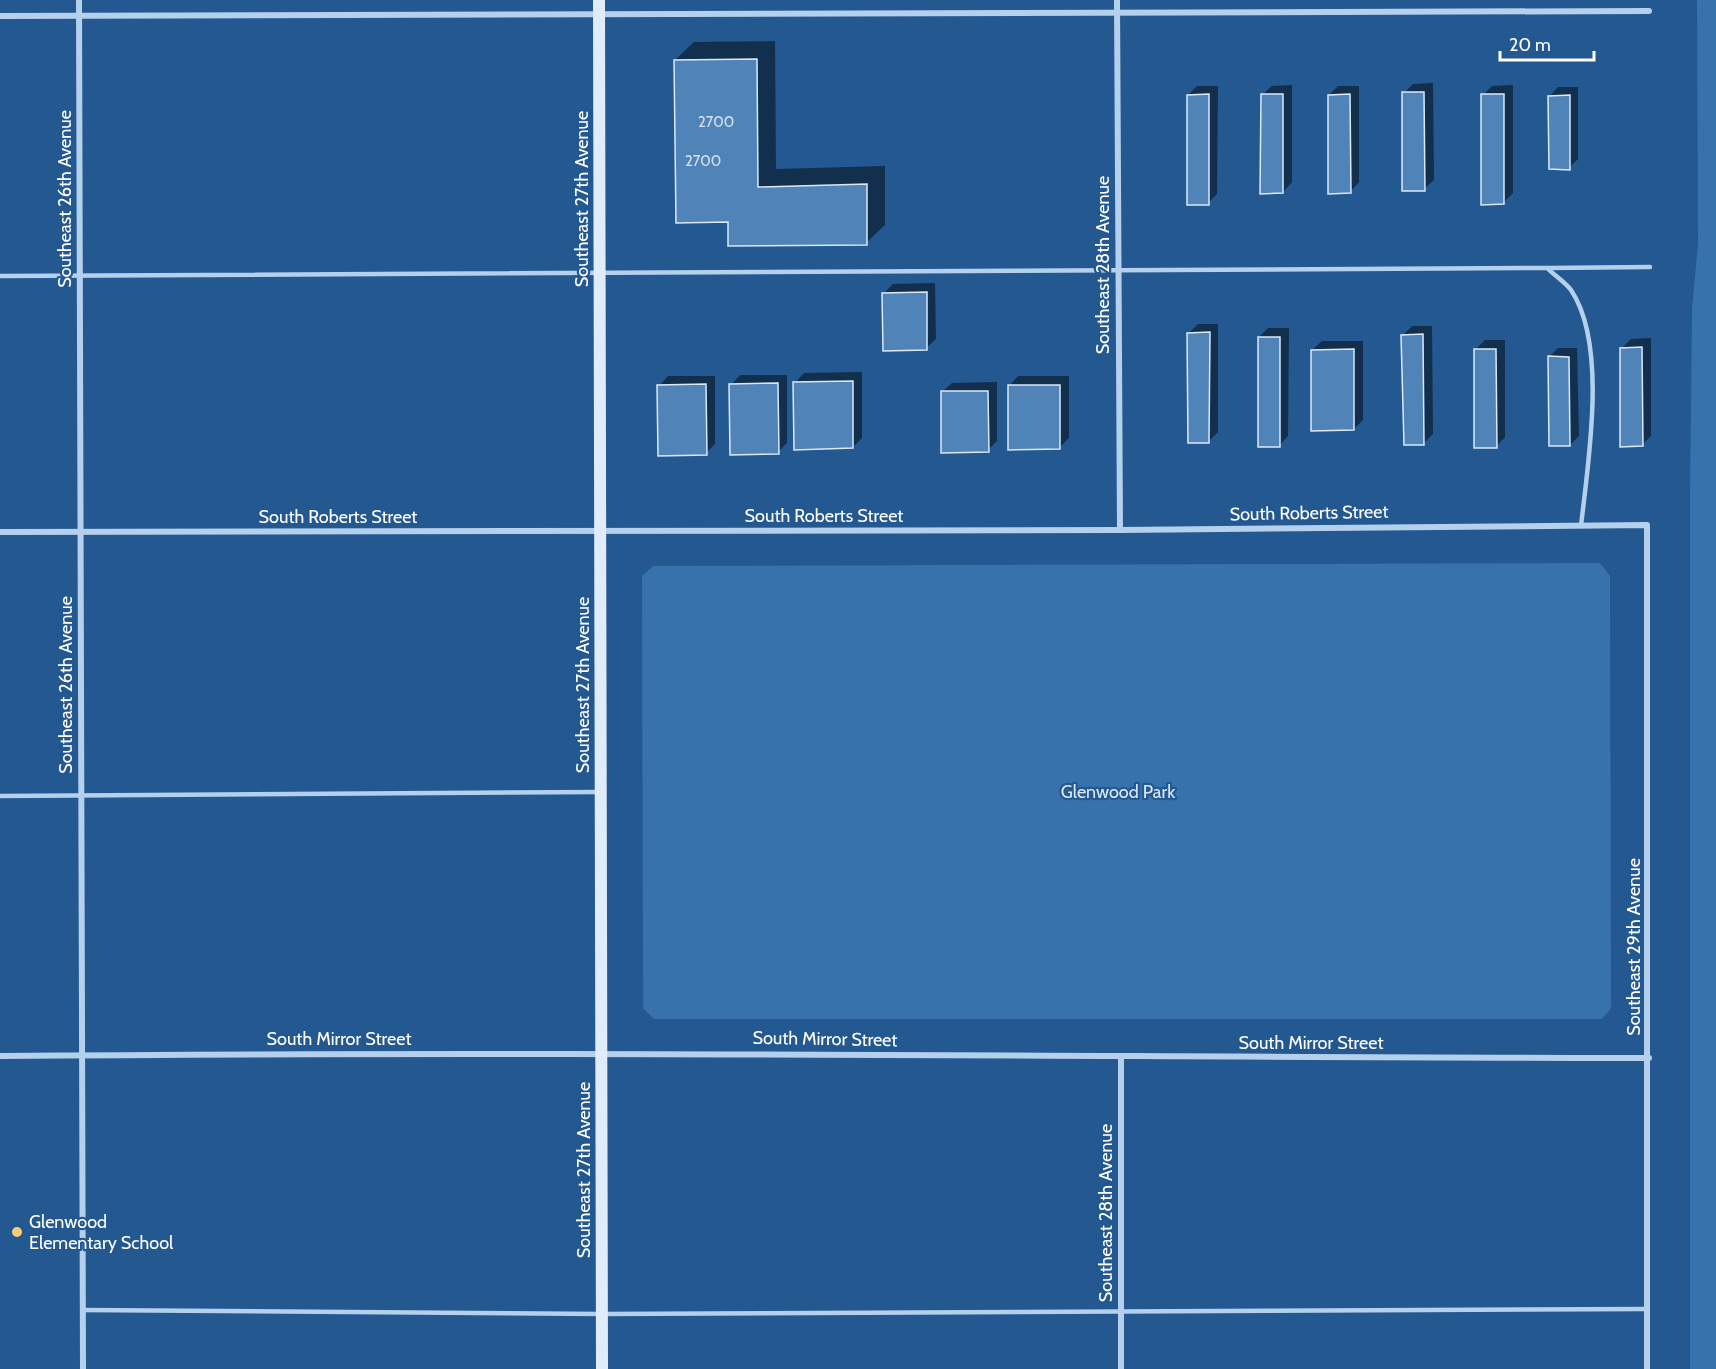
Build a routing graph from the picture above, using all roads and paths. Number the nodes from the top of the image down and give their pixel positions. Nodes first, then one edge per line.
1 (79, 0) edge
2 (598, 0) edge
3 (1117, 0) edge
4 (1649, 11) dead end
5 (1117, 13) junction
6 (599, 14) junction
7 (0, 16) edge
8 (79, 16) junction
9 (1650, 267) dead end
10 (1546, 268) junction
11 (1118, 270) junction
12 (600, 273) junction
13 (0, 276) edge
14 (80, 276) junction
15 (1647, 525) joint
16 (1581, 526) junction
17 (1120, 530) junction
18 (601, 531) junction
19 (0, 532) edge
20 (80, 532) junction
21 (602, 792) junction
22 (0, 796) edge
23 (81, 797) junction
24 (603, 1052) junction
25 (80, 1055) junction
26 (0, 1056) edge
27 (1121, 1057) junction
28 (1649, 1058) junction
29 (1648, 1309) junction
30 (83, 1310) junction
31 (1121, 1311) junction
32 (602, 1314) junction
33 (83, 1369) edge
34 (602, 1369) edge
35 (1121, 1369) edge
36 (1647, 1369) edge

1 - 8 street, Southeast 26th Avenue
2 - 6 main road, Southeast 27th Avenue
3 - 5 street, Southeast 28th Avenue
4 - 5 street
5 - 6 street
5 - 11 street, Southeast 28th Avenue
6 - 8 street
6 - 12 main road, Southeast 27th Avenue
7 - 8 street
8 - 14 street, Southeast 26th Avenue
9 - 10 lane
10 - 11 lane
10 - 16 lane
11 - 12 lane
11 - 17 street, Southeast 28th Avenue
12 - 14 lane
12 - 18 main road, Southeast 27th Avenue
13 - 14 lane
14 - 20 street, Southeast 26th Avenue
15 - 16 street, South Roberts Street
15 - 28 street, Southeast 29th Avenue
16 - 17 street, South Roberts Street
17 - 18 street, South Roberts Street
18 - 20 street, South Roberts Street
18 - 21 main road, Southeast 27th Avenue
19 - 20 street, South Roberts Street
20 - 23 street, Southeast 26th Avenue
21 - 23 lane
21 - 24 main road, Southeast 27th Avenue
22 - 23 lane
23 - 25 street, Southeast 26th Avenue
24 - 25 street, South Mirror Street
24 - 27 street, South Mirror Street
24 - 32 main road, Southeast 27th Avenue
25 - 26 street, South Mirror Street
25 - 30 street, Southeast 26th Avenue
27 - 28 street, South Mirror Street
27 - 31 street, Southeast 28th Avenue
28 - 29 street, Southeast 29th Avenue
29 - 31 lane
29 - 36 street, Southeast 29th Avenue
30 - 32 lane
30 - 33 street, Southeast 26th Avenue
31 - 32 lane
31 - 35 street, Southeast 28th Avenue
32 - 34 main road, Southeast 27th Avenue

